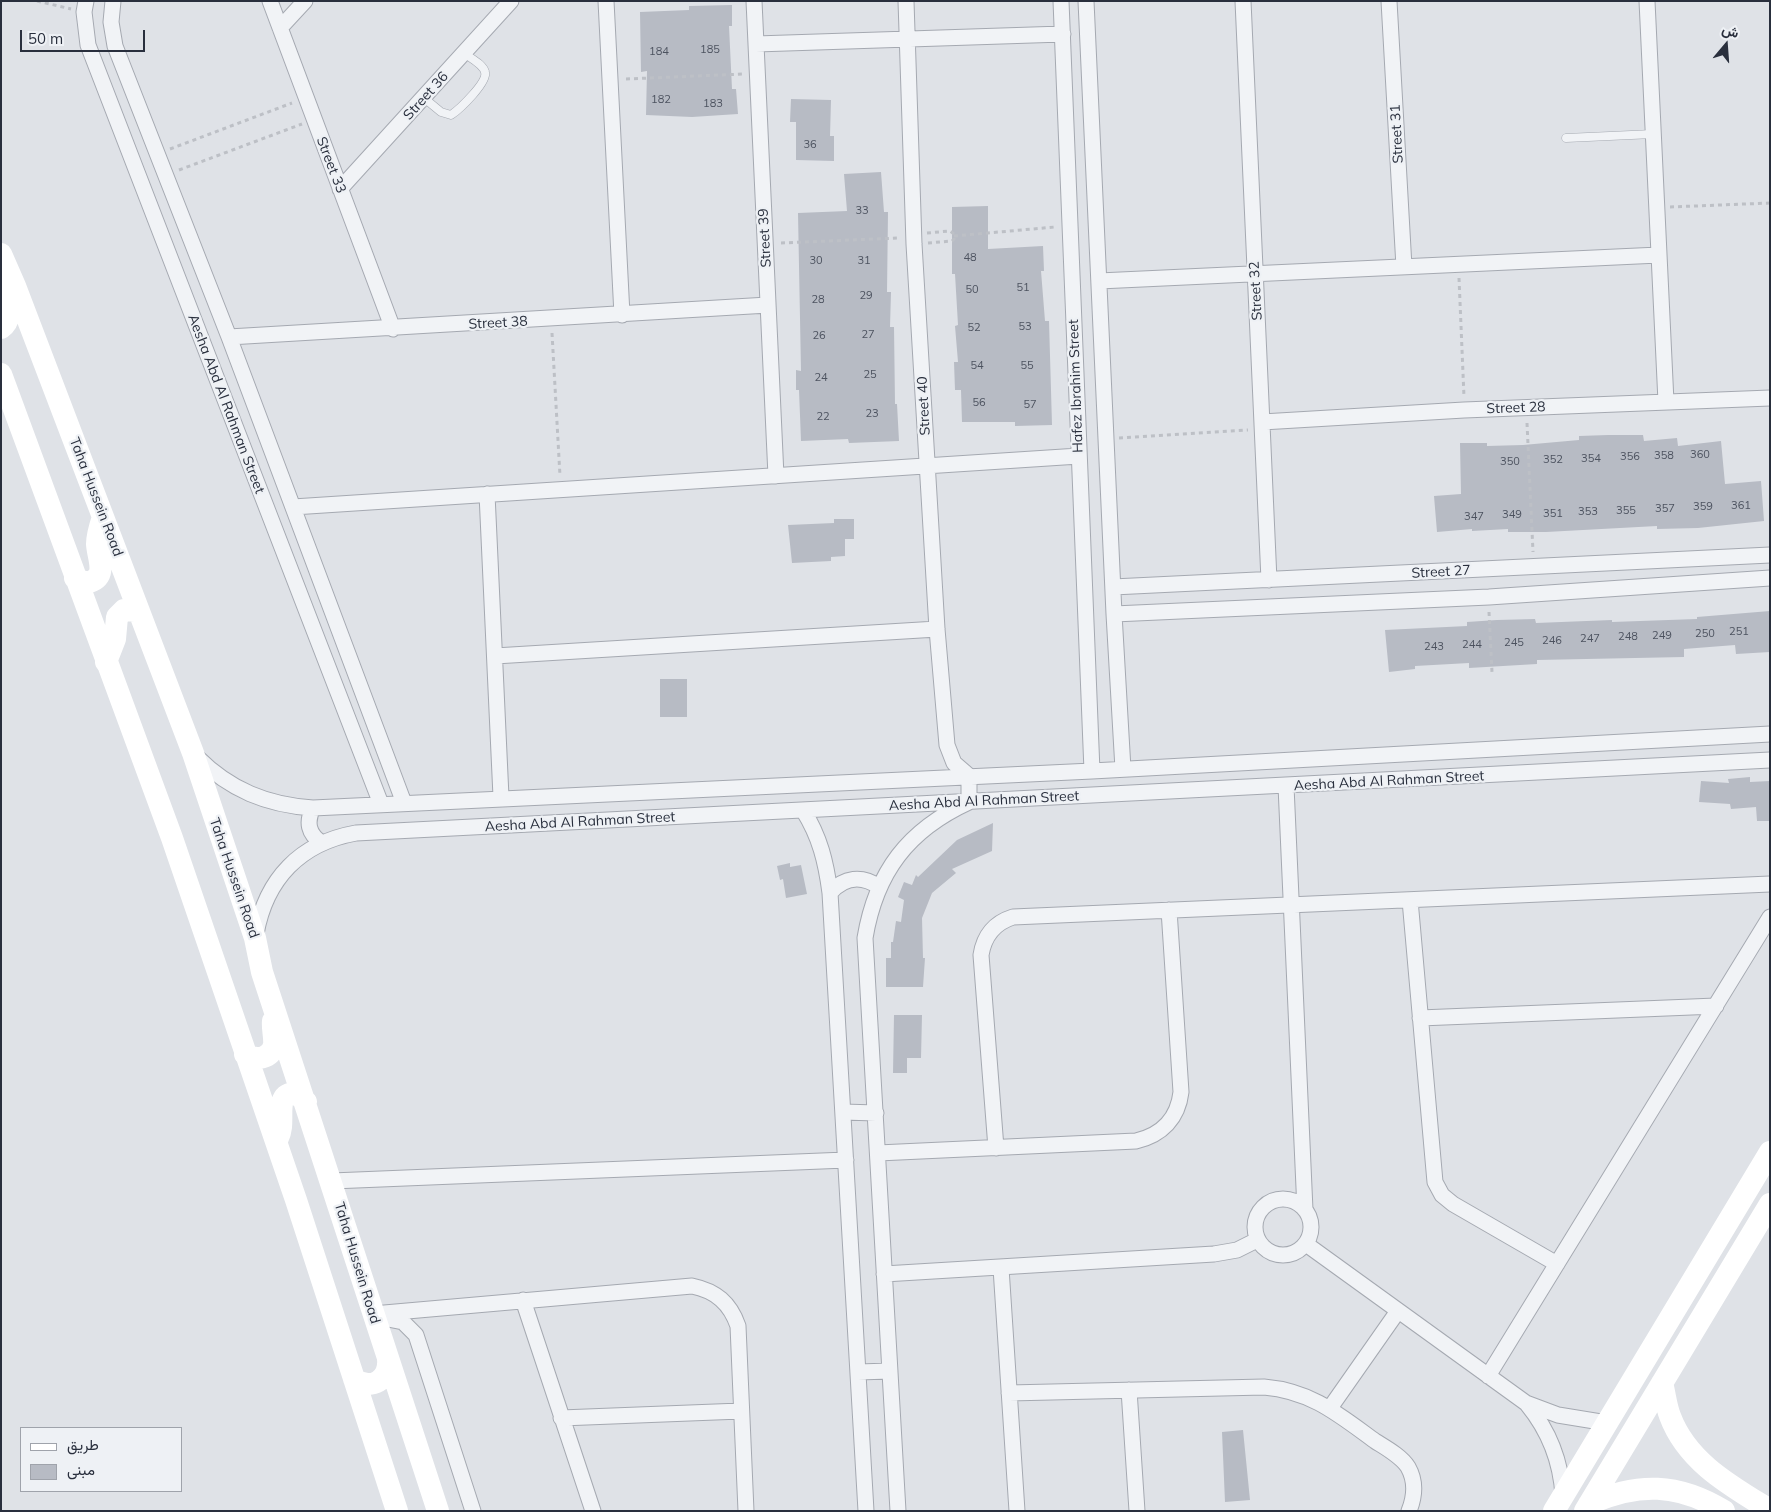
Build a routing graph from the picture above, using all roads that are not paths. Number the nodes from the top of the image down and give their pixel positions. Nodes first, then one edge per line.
1 (113, 1) edge
2 (270, 1) edge
3 (305, 1) edge
4 (511, 1) edge
5 (606, 1) edge
6 (754, 1) edge
7 (906, 1) edge
8 (1061, 1) edge
9 (1086, 1) edge
10 (1243, 1) edge
11 (1389, 1) edge
12 (1647, 1) edge
13 (85, 7) edge
14 (280, 28) junction
15 (1063, 34) junction
16 (907, 39) junction
17 (756, 44) junction
18 (464, 53) junction
19 (424, 98) junction
20 (1653, 134) junction
21 (1566, 138) dead end
22 (340, 190) junction
23 (1659, 255) junction
24 (4, 261) edge
25 (1404, 267) junction
26 (1256, 274) junction
27 (1099, 281) junction
28 (768, 305) junction
29 (622, 315) junction
30 (1, 328) edge
31 (393, 329) junction
32 (228, 337) junction
33 (1, 374) edge
34 (1770, 398) edge
35 (1666, 402) junction
36 (1262, 426) junction
37 (1079, 456) junction
38 (927, 464) junction
39 (776, 476) junction
40 (487, 494) junction
41 (293, 507) junction
42 (103, 517) junction
43 (1770, 555) edge
44 (76, 578) junction
45 (1770, 578) edge
46 (1269, 580) junction
47 (1113, 587) junction
48 (139, 611) junction
49 (1114, 614) junction
50 (937, 629) junction
51 (495, 656) junction
52 (106, 662) junction
53 (1770, 734) edge
54 (193, 753) junction
55 (1392, 755) junction
56 (1770, 760) edge
57 (1124, 769) junction
58 (1092, 771) junction
59 (969, 776) junction
60 (1394, 780) junction
61 (1286, 786) junction
62 (734, 787) junction
63 (501, 797) junction
64 (970, 802) junction
65 (404, 803) junction
66 (381, 804) junction
67 (312, 808) junction
68 (803, 810) junction
69 (738, 814) junction
70 (322, 843) junction
71 (1770, 884) edge
72 (879, 887) junction
73 (830, 893) junction
74 (1410, 900) junction
75 (1292, 905) junction
76 (1169, 910) junction
77 (1770, 917) edge
78 (255, 938) junction
79 (1716, 1006) junction
80 (274, 1008) junction
81 (1420, 1018) junction
82 (245, 1054) junction
83 (306, 1102) junction
84 (844, 1112) junction
85 (876, 1113) junction
86 (276, 1141) junction
87 (996, 1148) junction
88 (1770, 1152) edge
89 (878, 1153) junction
90 (846, 1160) junction
91 (332, 1181) junction
92 (1770, 1204) edge
93 (1305, 1210) junction
94 (1257, 1240) junction
95 (1306, 1244) junction
96 (1557, 1264) junction
97 (1001, 1268) junction
98 (884, 1274) junction
99 (523, 1300) junction
100 (1398, 1311) junction
101 (373, 1316) junction
102 (1670, 1319) junction
103 (1692, 1332) junction
104 (388, 1359) junction
105 (890, 1371) junction
106 (858, 1372) junction
107 (1488, 1376) junction
108 (354, 1379) junction
109 (1662, 1383) junction
110 (1129, 1390) junction
111 (1009, 1393) junction
112 (1526, 1403) junction
113 (1330, 1408) junction
114 (741, 1412) junction
115 (562, 1418) junction
116 (1607, 1423) junction
117 (1559, 1504) edge
118 (1587, 1508) edge
119 (1770, 1510) edge
120 (397, 1511) edge
121 (438, 1511) edge
122 (473, 1511) edge
123 (593, 1511) edge
124 (746, 1511) edge
125 (866, 1511) edge
126 (898, 1511) edge
127 (1017, 1511) edge
128 (1137, 1511) edge
129 (1409, 1511) edge
130 (1724, 1511) edge

1 - 32 street, Aesha Abd Al Rahman Street
2 - 14 street, Street 33
3 - 14 street
4 - 18 street, Street 36
5 - 29 street
6 - 17 street, Street 39
7 - 16 street, Street 40
8 - 15 street, Hafez Ibrahim Street
9 - 27 street, Hafez Ibrahim Street
10 - 26 street, Street 32
11 - 25 street, Street 31
12 - 20 street
13 - 66 street, Aesha Abd Al Rahman Street
14 - 22 street, Street 33
15 - 16 street
15 - 37 street, Hafez Ibrahim Street
16 - 17 street
16 - 38 street, Street 40
17 - 28 street, Street 39
18 - 19 street, Street 36
18 - 19 lane
19 - 22 street, Street 36
20 - 21 lane
20 - 23 street
22 - 31 street, Street 33
23 - 25 street
23 - 35 street
24 - 30 main road
24 - 42 main road, Taha Hussein Road
25 - 26 street
26 - 27 street
26 - 36 street, Street 32
27 - 47 street, Hafez Ibrahim Street
28 - 29 street, Street 38
28 - 39 street, Street 39
29 - 31 street, Street 38
31 - 32 street, Street 38
32 - 41 street, Aesha Abd Al Rahman Street
33 - 44 main road
34 - 35 street, Street 28
35 - 36 street, Street 28
36 - 46 street, Street 32
37 - 38 street
37 - 58 street, Hafez Ibrahim Street
38 - 39 street
38 - 50 street, Street 40
39 - 40 street
40 - 41 street
40 - 51 street
41 - 65 street, Aesha Abd Al Rahman Street
42 - 44 main road
42 - 48 main road, Taha Hussein Road
43 - 46 street, Street 27
44 - 52 main road
45 - 49 street, Street 27
46 - 47 street, Street 27
47 - 49 street, Hafez Ibrahim Street
48 - 52 main road
48 - 54 main road, Taha Hussein Road
49 - 57 street, Hafez Ibrahim Street
50 - 51 street
50 - 59 street, Street 40
51 - 63 street
52 - 82 main road
53 - 55 street, Aesha Abd Al Rahman Street
54 - 67 street, Aesha Abd Al Rahman Street
54 - 78 main road, Taha Hussein Road
55 - 57 street, Aesha Abd Al Rahman Street
55 - 60 street
56 - 60 street, Aesha Abd Al Rahman Street
57 - 58 street, Aesha Abd Al Rahman Street
58 - 59 street, Aesha Abd Al Rahman Street
59 - 62 street, Aesha Abd Al Rahman Street
59 - 64 street
60 - 61 street, Aesha Abd Al Rahman Street
61 - 64 street, Aesha Abd Al Rahman Street
61 - 75 street
62 - 63 street, Aesha Abd Al Rahman Street
62 - 69 street
63 - 65 street, Aesha Abd Al Rahman Street
64 - 68 street, Aesha Abd Al Rahman Street
64 - 72 street
65 - 66 street, Aesha Abd Al Rahman Street
66 - 67 street, Aesha Abd Al Rahman Street
67 - 70 street
68 - 69 street, Aesha Abd Al Rahman Street
68 - 73 street
69 - 70 street, Aesha Abd Al Rahman Street
70 - 78 street, Aesha Abd Al Rahman Street
71 - 74 street
72 - 73 street
72 - 85 street
73 - 84 street
74 - 75 street
74 - 81 street
75 - 76 street
75 - 93 street
76 - 87 street
76 - 87 street
77 - 79 street
78 - 80 main road, Taha Hussein Road
79 - 81 street
79 - 96 street
80 - 82 main road
80 - 83 main road, Taha Hussein Road
81 - 96 street
82 - 86 main road
83 - 86 main road
83 - 91 main road, Taha Hussein Road
84 - 85 street
84 - 90 street
85 - 89 street
86 - 108 main road
87 - 89 street
88 - 102 main road
89 - 98 street
90 - 91 street
90 - 106 street
91 - 101 main road, Taha Hussein Road
92 - 103 main road
93 - 94 street
93 - 95 street
94 - 95 street
94 - 97 street
95 - 100 street
96 - 107 street
97 - 98 street
97 - 111 street
98 - 105 street
99 - 101 street
99 - 114 street
99 - 115 street
100 - 107 street
100 - 113 street
101 - 104 main road, Taha Hussein Road
101 - 122 street
102 - 103 main road
102 - 116 main road
103 - 109 main road
104 - 108 main road
104 - 121 main road, Taha Hussein Road
105 - 106 street
105 - 126 street
106 - 125 street
107 - 112 street
108 - 120 main road
109 - 118 main road
109 - 119 main road
110 - 111 street
110 - 113 street
110 - 128 street
111 - 127 street
112 - 116 street
112 - 117 street
113 - 129 street
114 - 115 street
114 - 124 street
115 - 123 street
116 - 117 main road
118 - 130 main road

